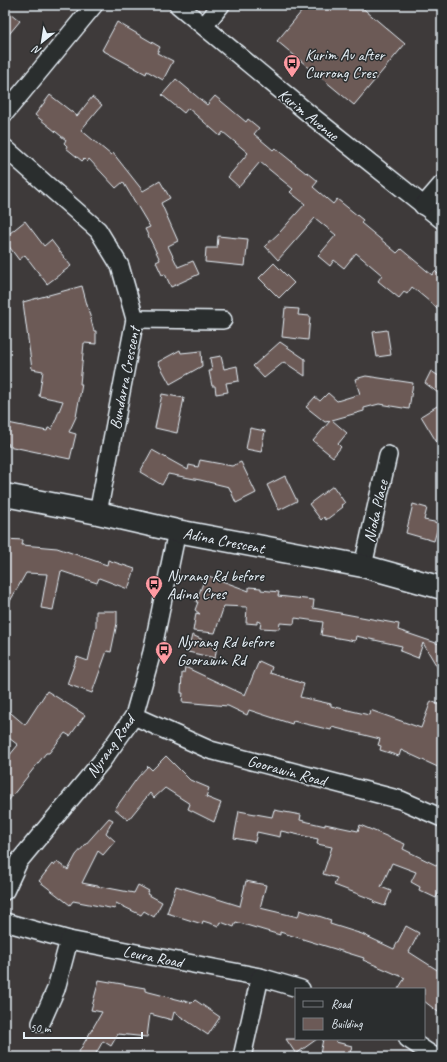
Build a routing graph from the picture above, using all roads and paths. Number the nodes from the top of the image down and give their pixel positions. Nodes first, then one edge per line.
1 (94, 5) edge
2 (178, 5) edge
3 (221, 5) edge
4 (204, 26) junction
5 (5, 113) edge
6 (5, 148) edge
7 (442, 184) edge
8 (423, 206) junction
9 (442, 220) edge
10 (135, 319) junction
11 (223, 320) dead end
12 (388, 455) dead end
13 (5, 495) edge
14 (98, 513) junction
15 (177, 531) junction
16 (363, 566) junction
17 (442, 588) edge
18 (134, 716) junction
19 (442, 818) edge
20 (5, 891) edge
21 (5, 922) edge
22 (69, 940) junction
23 (260, 977) junction
24 (298, 988) edge
25 (41, 1023) dead end
26 (410, 1040) edge
27 (242, 1057) edge
28 (435, 1057) edge

1 - 5 street
2 - 4 street, Kurim Avenue
3 - 4 street
4 - 8 street, Kurim Avenue
6 - 10 street, Bundarra Crescent
7 - 8 street
8 - 9 street, Kurim Avenue
10 - 11 street
10 - 14 street, Bundarra Crescent
12 - 16 street, Nioka Place
13 - 14 street, Adina Crescent
14 - 15 street, Adina Crescent
15 - 16 street, Adina Crescent
15 - 18 street, Nyrang Road
16 - 17 street, Adina Crescent
18 - 19 street, Goorawin Road
18 - 20 street, Nyrang Road
21 - 22 street, Leura Road
22 - 23 street, Leura Road
22 - 25 street
23 - 24 street, Leura Road
23 - 27 street
26 - 28 street

